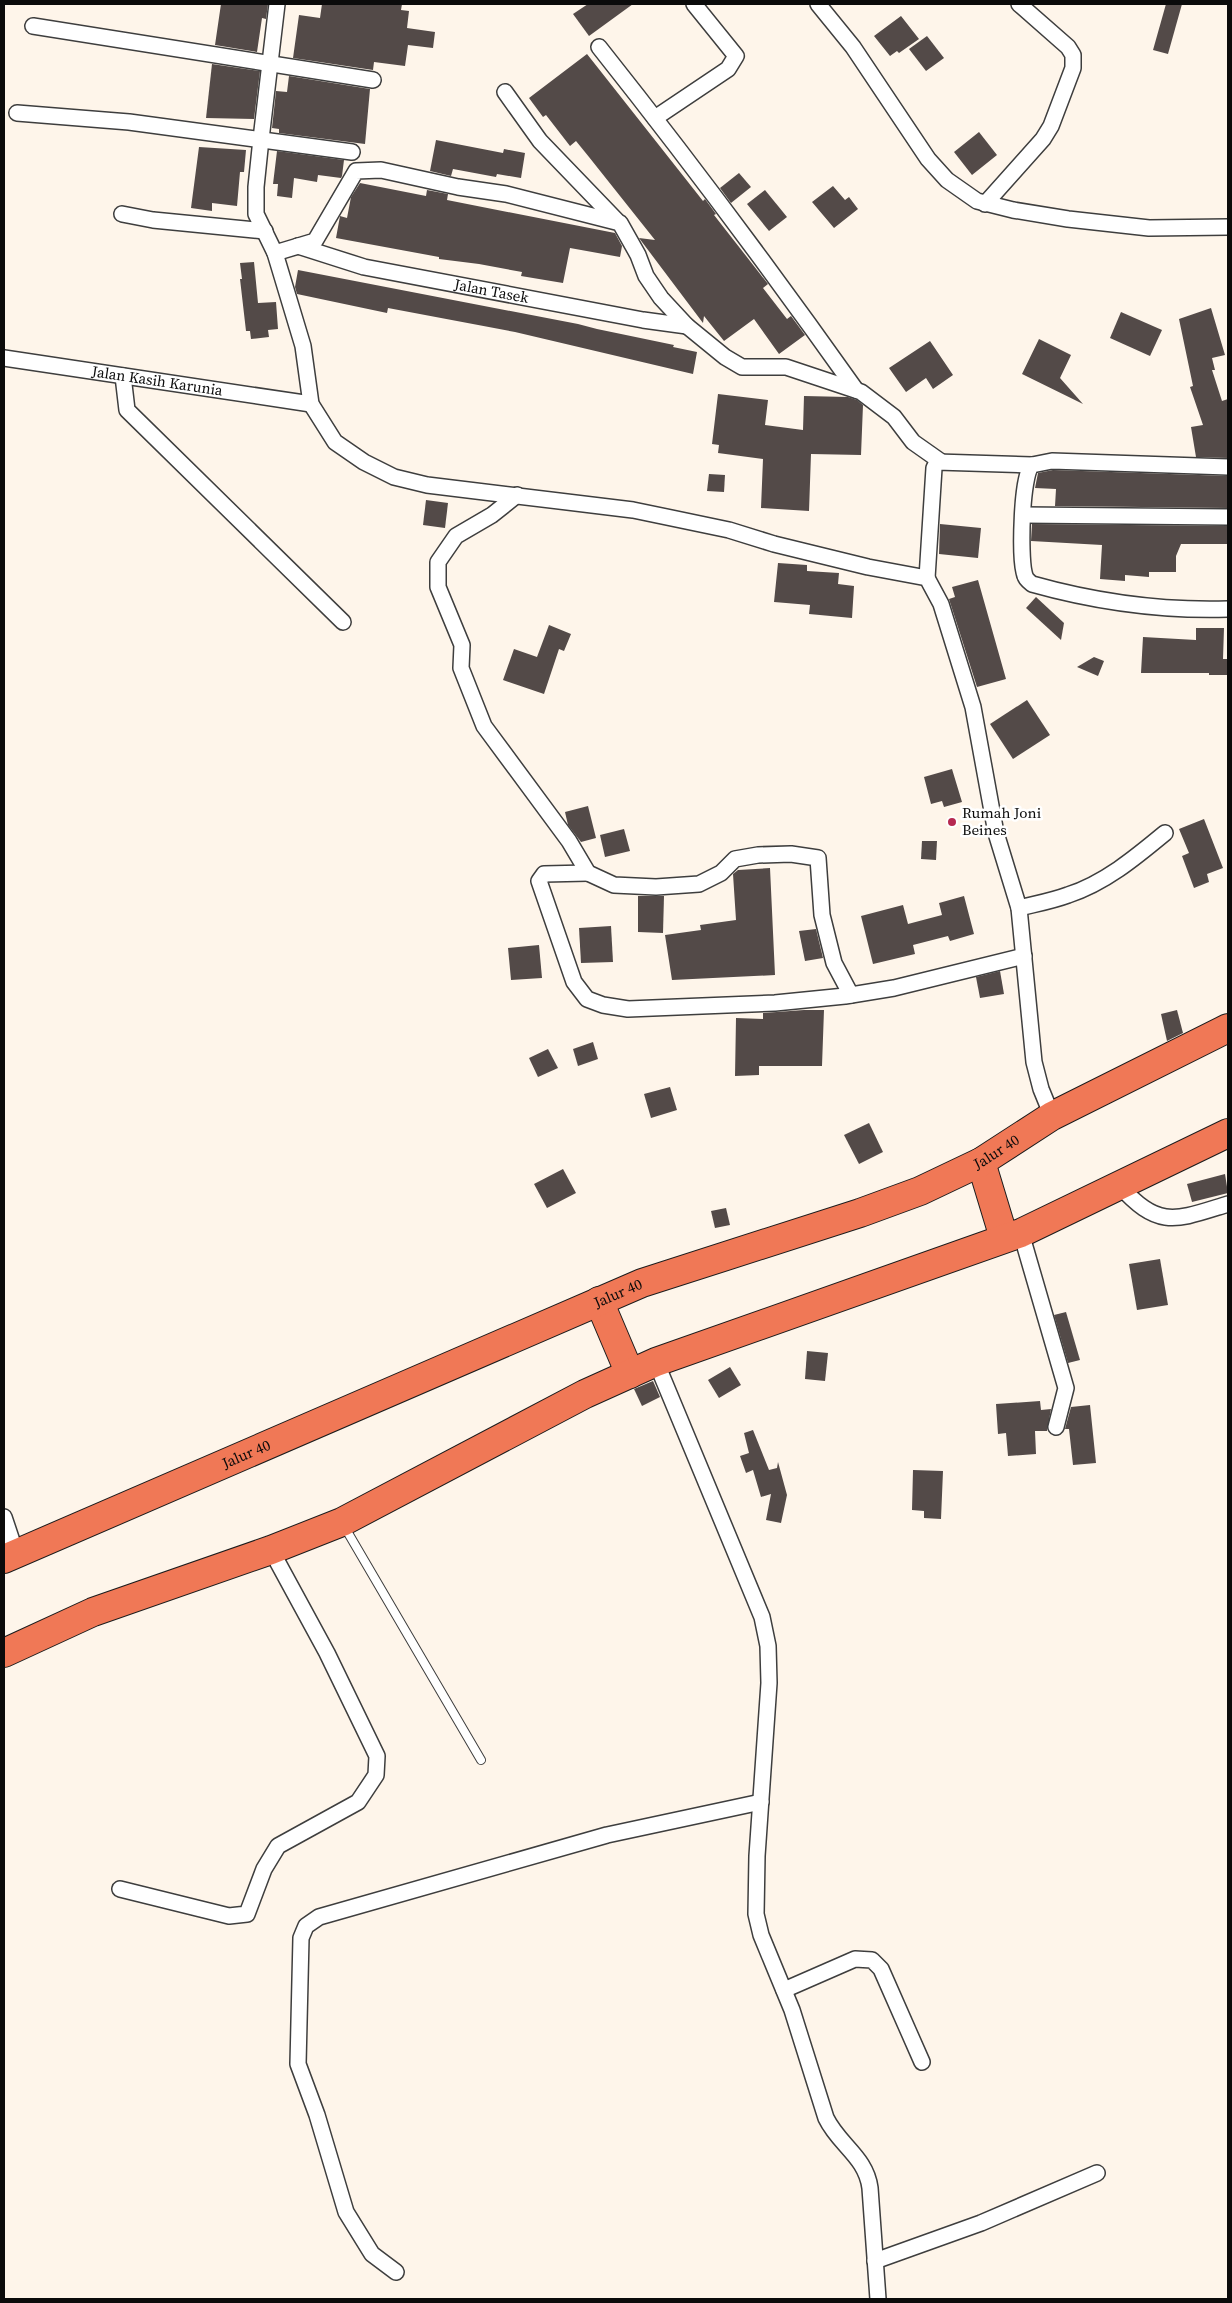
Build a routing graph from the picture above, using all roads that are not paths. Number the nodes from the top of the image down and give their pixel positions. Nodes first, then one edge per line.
1 (277, 4) edge
2 (694, 4) edge
3 (818, 4) edge
4 (1019, 4) edge
5 (33, 26) dead end
6 (599, 47) dead end
7 (270, 64) junction
8 (373, 80) dead end
9 (504, 92) dead end
10 (17, 113) dead end
11 (655, 118) junction
12 (261, 139) junction
13 (352, 152) dead end
14 (985, 204) junction
15 (122, 214) dead end
16 (620, 224) junction
17 (1228, 226) edge
18 (265, 231) junction
19 (298, 246) junction
20 (275, 253) junction
21 (688, 326) junction
22 (4, 358) edge
23 (122, 376) junction
24 (856, 390) junction
25 (311, 404) junction
26 (940, 461) junction
27 (1032, 465) junction
28 (1228, 467) edge
29 (517, 496) junction
30 (1023, 516) junction
31 (1228, 517) edge
32 (927, 578) junction
33 (1228, 609) edge
34 (343, 622) dead end
35 (1165, 833) dead end
36 (588, 873) junction
37 (1019, 908) junction
38 (1024, 956) junction
39 (851, 995) junction
40 (1228, 1028) edge
41 (1052, 1116) junction
42 (1228, 1133) edge
43 (981, 1162) junction
44 (1119, 1185) junction
45 (1228, 1204) edge
46 (1012, 1236) junction
47 (599, 1301) junction
48 (656, 1362) junction
49 (630, 1374) junction
50 (1056, 1427) dead end
51 (4, 1517) edge
52 (342, 1522) junction
53 (271, 1550) junction
54 (10, 1556) edge
55 (4, 1652) edge
56 (481, 1760) dead end
57 (761, 1802) junction
58 (120, 1889) dead end
59 (784, 1990) junction
60 (922, 2062) dead end
61 (1097, 2173) dead end
62 (876, 2261) junction
63 (396, 2272) dead end
64 (878, 2299) edge

1 - 7 street
2 - 11 street
3 - 14 street
4 - 14 street
5 - 7 street
6 - 11 street
7 - 8 street
7 - 12 street
9 - 16 street
10 - 12 street
11 - 24 street
12 - 13 street
12 - 18 street
14 - 17 street
15 - 18 street
16 - 19 street
16 - 21 street
18 - 20 street
19 - 20 street
19 - 21 street, Jalan Tasek
20 - 25 street
21 - 24 street
22 - 23 street, Jalan Kasih Karunia
23 - 25 street, Jalan Kasih Karunia
23 - 34 street
24 - 26 street
25 - 29 street
26 - 27 street
26 - 32 street
27 - 28 street
27 - 30 street
29 - 32 street
29 - 36 street
30 - 31 street
30 - 33 street
32 - 37 street
35 - 37 street
36 - 39 street
36 - 39 street
37 - 38 street
38 - 39 street
38 - 41 street
40 - 41 highway, Jalur 40
41 - 43 highway, Jalur 40
42 - 44 highway
43 - 46 highway
43 - 47 highway, Jalur 40
44 - 45 street
44 - 46 highway
46 - 48 highway
46 - 50 street
47 - 49 highway
47 - 54 highway, Jalur 40
48 - 49 highway
48 - 57 street
49 - 52 highway
51 - 54 street
52 - 53 highway
52 - 56 lane
53 - 55 highway
53 - 58 street
57 - 59 street
57 - 63 street
59 - 60 street
59 - 62 street
61 - 62 street
62 - 64 street

